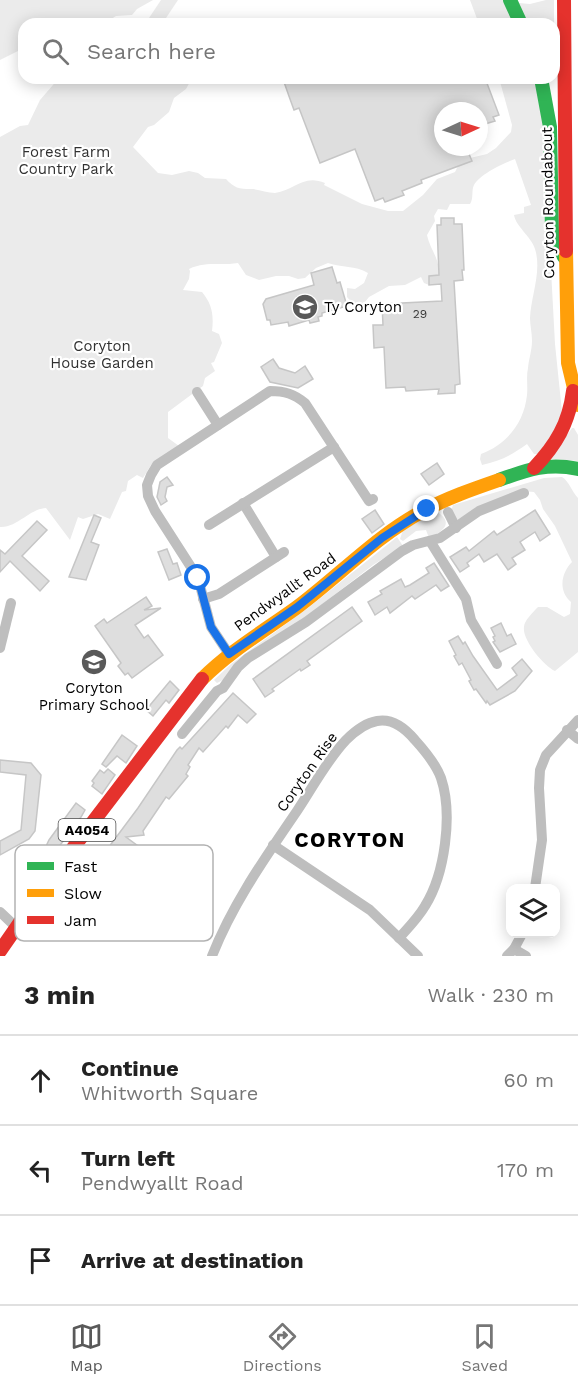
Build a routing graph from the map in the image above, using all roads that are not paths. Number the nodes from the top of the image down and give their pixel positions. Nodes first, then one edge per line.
1 (510, 0) edge
2 (564, 0) edge
3 (518, 18) edge
4 (542, 84) edge
5 (566, 260) junction
6 (573, 386) junction
7 (197, 392) dead end
8 (578, 405) edge
9 (218, 425) junction
10 (334, 447) junction
11 (534, 468) junction
12 (578, 469) edge
13 (524, 493) dead end
14 (373, 499) dead end
15 (243, 503) junction
16 (448, 512) dead end
17 (209, 525) dead end
18 (456, 528) junction
19 (430, 542) junction
20 (203, 598) junction
21 (11, 603) dead end
22 (0, 648) edge
23 (229, 654) junction
24 (497, 664) dead end
25 (203, 678) junction
26 (217, 691) junction
27 (578, 720) edge
28 (567, 730) junction
29 (183, 734) dead end
30 (578, 739) edge
31 (76, 845) edge
32 (273, 845) junction
33 (536, 884) edge
34 (0, 912) edge
35 (15, 926) edge
36 (15, 931) edge
37 (399, 938) junction
38 (519, 938) edge
39 (0, 951) edge
40 (511, 952) edge
41 (212, 956) edge
42 (418, 956) edge
43 (526, 956) edge

1 - 3 main road
2 - 5 main road, Coryton Roundabout
4 - 5 main road
5 - 6 main road, Coryton Roundabout
6 - 8 main road, Coryton Roundabout
6 - 11 main road, Pendwyallt Road / A4054
7 - 9 street
9 - 10 street
9 - 20 street
10 - 14 street
10 - 15 street
11 - 12 main road, Pendwyallt Road / A4054
11 - 23 main road, Pendwyallt Road / A4054
13 - 18 street
15 - 17 street
15 - 20 street
16 - 18 street
18 - 19 street
19 - 24 street
19 - 26 street
20 - 23 street
21 - 22 street
23 - 25 main road, Pendwyallt Road / A4054
25 - 26 street
25 - 31 main road, Pendwyallt Road / A4054
26 - 29 street
27 - 28 street
28 - 30 street
28 - 33 street
32 - 37 street
32 - 37 street, Coryton Rise
32 - 41 street, Coryton Rise
34 - 35 street
36 - 39 main road, Pendwyallt Road / A4054
37 - 42 street
38 - 40 street
40 - 43 street

